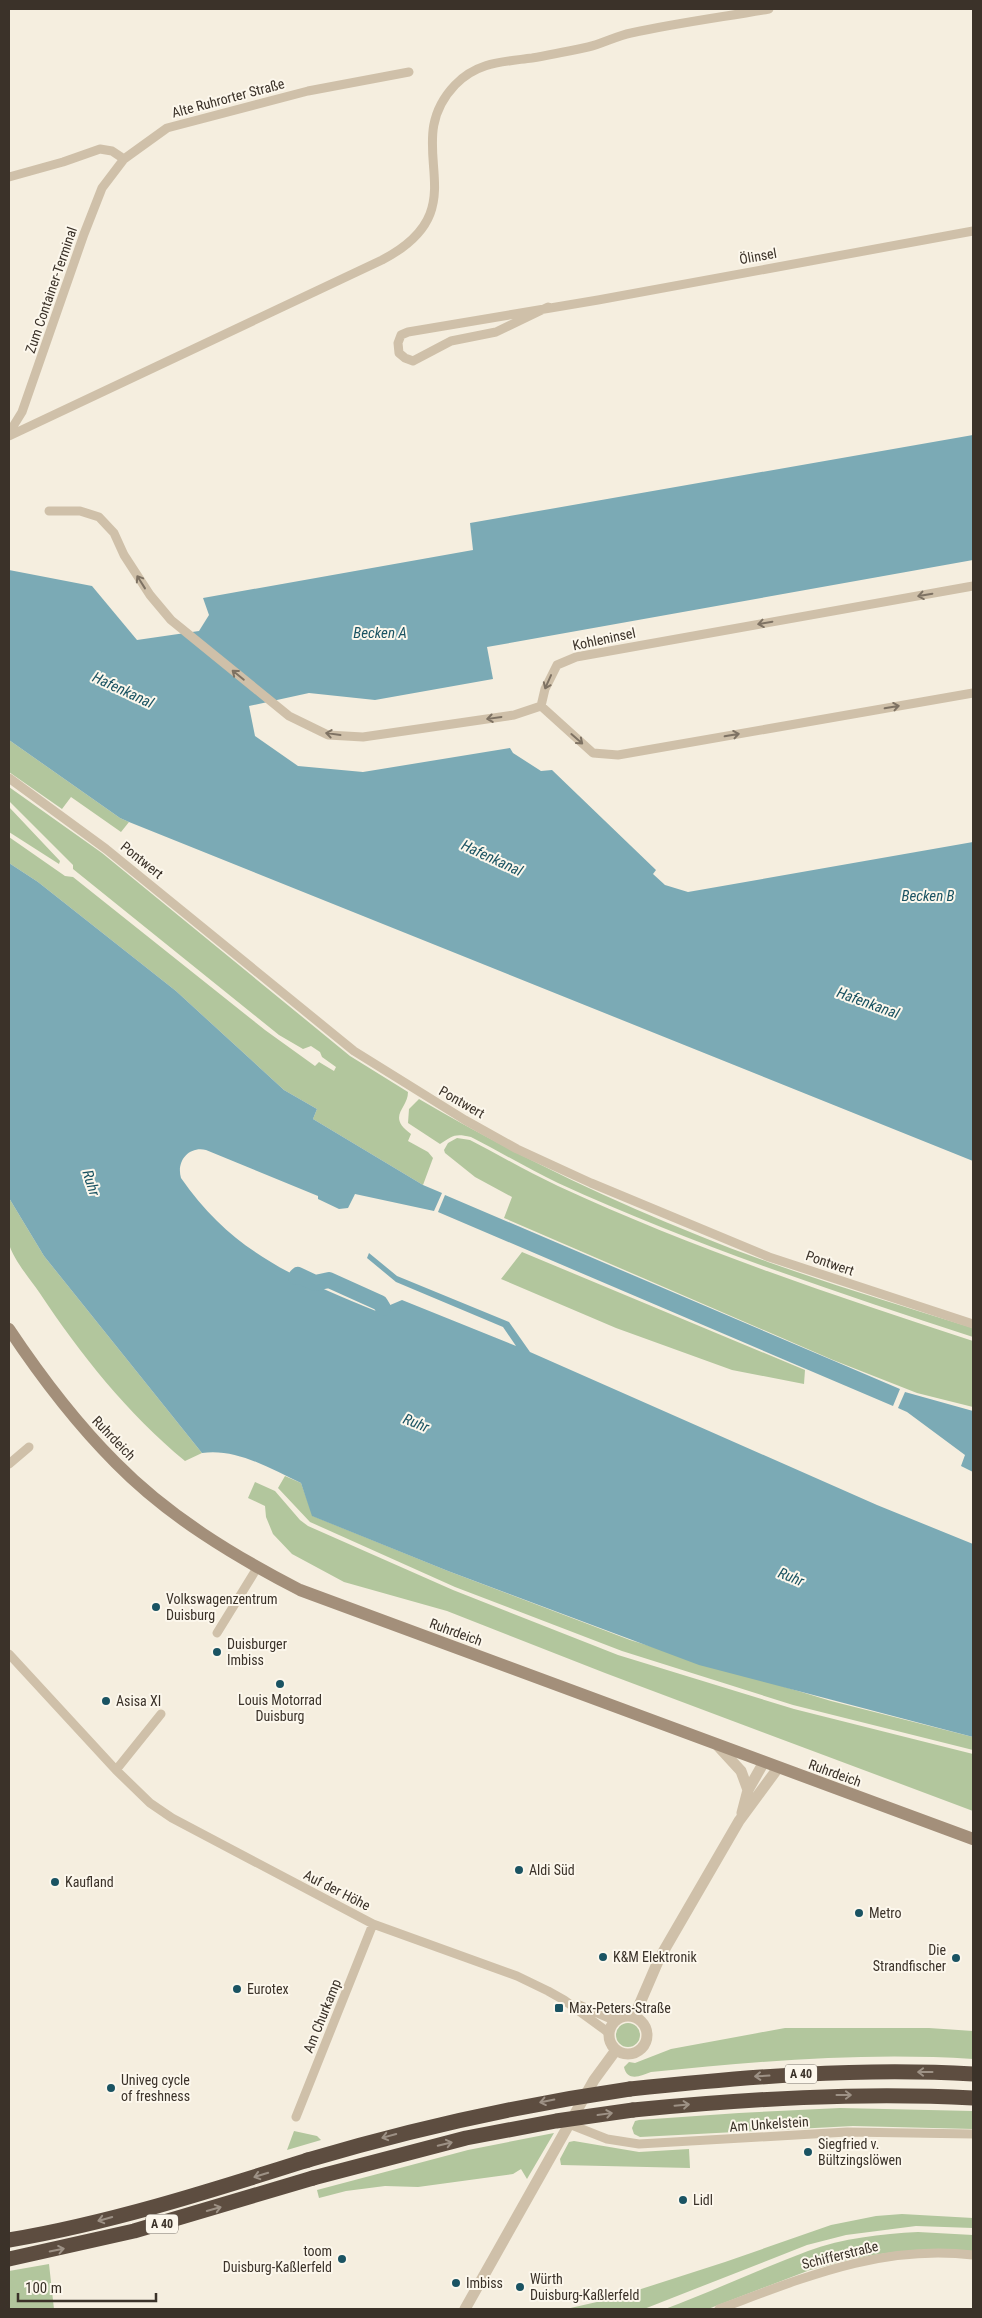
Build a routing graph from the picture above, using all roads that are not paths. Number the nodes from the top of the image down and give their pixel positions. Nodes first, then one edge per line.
1 (769, 9) edge
2 (409, 72) dead end
3 (124, 159) junction
4 (9, 177) edge
5 (973, 231) edge
6 (548, 307) junction
7 (9, 435) edge
8 (49, 511) dead end
9 (973, 586) edge
10 (973, 692) edge
11 (541, 706) junction
12 (9, 778) edge
13 (973, 1324) edge
14 (9, 1329) edge
15 (30, 1447) dead end
16 (9, 1464) edge
17 (257, 1568) junction
18 (217, 1633) dead end
19 (9, 1654) edge
20 (161, 1714) dead end
21 (718, 1746) junction
22 (764, 1762) junction
23 (778, 1768) junction
24 (116, 1770) junction
25 (748, 1790) junction
26 (741, 1817) junction
27 (973, 1839) edge
28 (373, 1924) junction
29 (564, 2000) junction
30 (634, 2017) junction
31 (616, 2021) junction
32 (610, 2033) junction
33 (616, 2050) junction
34 (973, 2074) edge
35 (973, 2098) edge
36 (296, 2117) dead end
37 (569, 2124) junction
38 (973, 2134) edge
39 (9, 2240) edge
40 (973, 2255) edge
41 (9, 2259) edge
42 (464, 2309) edge
43 (719, 2309) edge

1 - 7 street
2 - 3 street, Alte Ruhrorter Straße
3 - 4 street
3 - 7 street, Zum Container-Terminal
5 - 6 street, Ölinsel
6 - 6 street, Ölinsel
11 -> 8 street
9 -> 11 street, Kohleninsel
11 -> 10 street
12 - 13 street, Pontwert
14 - 17 main road, Ruhrdeich
15 - 16 street
17 - 18 street
17 - 21 main road, Ruhrdeich
19 - 24 street, Auf der Höhe
20 - 24 street
21 - 22 main road, Ruhrdeich
21 - 25 street
22 - 23 main road, Ruhrdeich
22 - 25 street
23 - 26 street
23 - 27 main road, Ruhrdeich
24 - 28 street, Auf der Höhe
25 - 26 street
26 - 30 street
28 - 29 street, Auf der Höhe
28 - 36 street, Am Churkamp
29 - 31 street, Auf der Höhe
29 - 32 street, Auf der Höhe
30 - 31 street
30 - 33 street
31 - 32 street
32 - 33 street
33 - 37 street
34 -> 39 highway, A 40, bridge
41 -> 35 highway, A 40, bridge
37 - 38 street, Am Unkelstein
37 - 42 street
40 - 43 street, Schifferstraße

